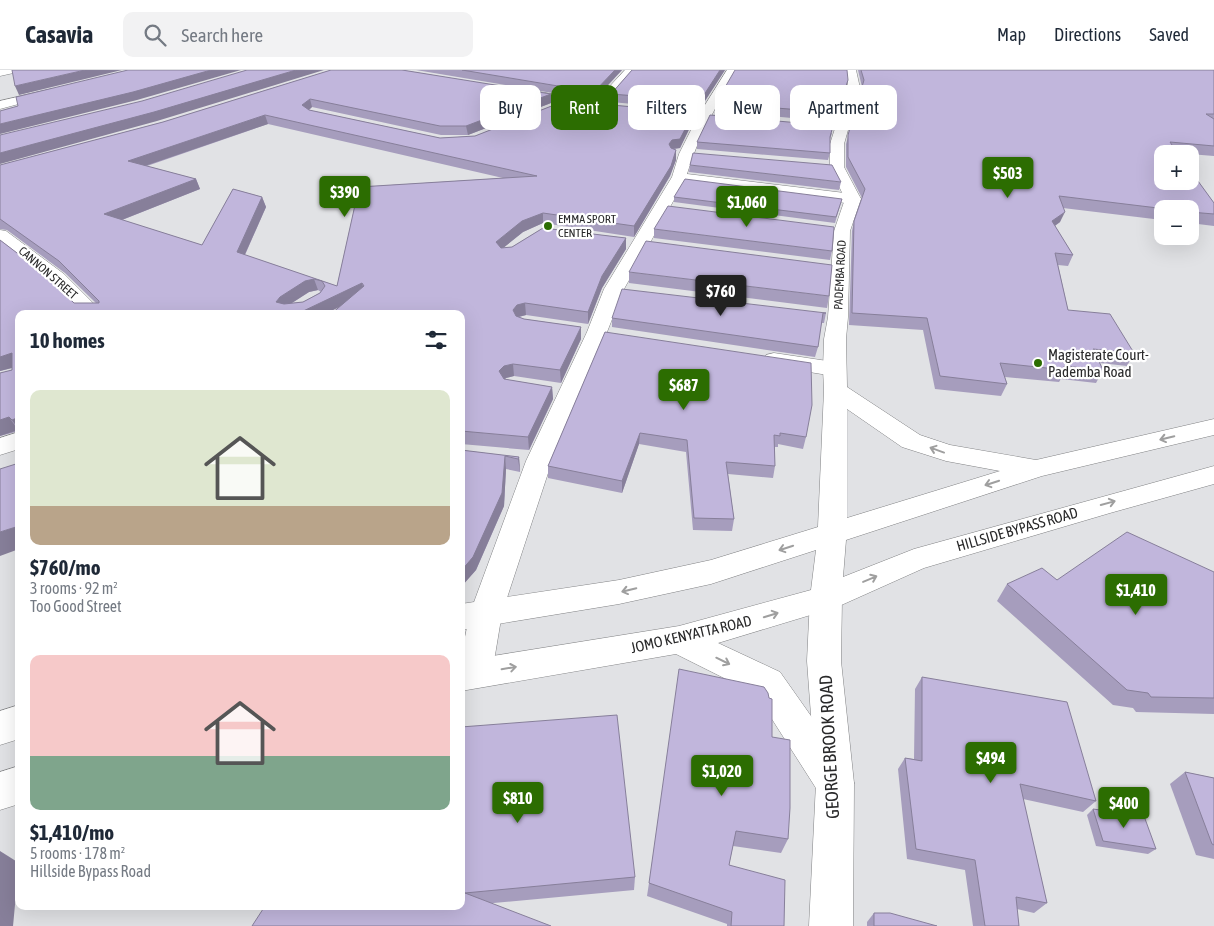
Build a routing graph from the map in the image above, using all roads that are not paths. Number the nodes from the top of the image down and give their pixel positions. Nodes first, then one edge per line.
1 (14, 70) edge
2 (631, 70) edge
3 (732, 70) edge
4 (852, 70) edge
5 (0, 73) edge
6 (617, 85) edge
7 (64, 89) edge
8 (0, 105) edge
9 (551, 109) edge
10 (546, 111) edge
11 (681, 154) junction
12 (705, 156) edge
13 (679, 177) junction
14 (853, 199) junction
15 (660, 207) junction
16 (679, 209) edge
17 (822, 229) edge
18 (842, 231) junction
19 (0, 235) edge
20 (620, 241) edge
21 (639, 243) junction
22 (658, 245) edge
23 (820, 267) edge
24 (839, 269) junction
25 (90, 310) edge
26 (818, 314) edge
27 (836, 328) junction
28 (755, 357) edge
29 (835, 380) junction
30 (1214, 427) edge
31 (15, 441) edge
32 (0, 447) edge
33 (1036, 469) junction
34 (1214, 475) edge
35 (832, 534) junction
36 (826, 598) junction
37 (474, 615) edge
38 (679, 640) junction
39 (468, 675) edge
40 (15, 723) edge
41 (0, 728) edge
42 (835, 783) junction
43 (15, 786) edge
44 (0, 791) edge
45 (832, 926) edge

1 - 5 street
2 - 6 street
3 - 11 street
4 - 14 street
7 - 8 street
9 - 10 street
11 - 12 street
11 - 13 street
13 - 14 street
13 - 15 street
14 - 18 street, PADEMBA ROAD
15 - 16 street
15 - 21 street
17 - 18 street
18 - 24 street, PADEMBA ROAD
19 - 25 street, CANNON STREET
20 - 21 street
21 - 22 street
21 - 37 street
23 - 24 street
24 - 27 street, PADEMBA ROAD
26 - 27 street
27 - 29 street
28 - 29 street
33 -> 29 street
29 - 35 street
30 -> 33 street
31 - 32 street
33 -> 35 street
36 -> 34 street, HILLSIDE BYPASS ROAD
35 - 36 street
35 -> 37 street
38 -> 36 street, JOMO KENYATTA ROAD
36 - 42 street, GEORGE BROOK ROAD
37 - 39 street
39 -> 38 street, JOMO KENYATTA ROAD
38 -> 42 street
40 - 41 street
42 - 45 street, GEORGE BROOK ROAD
43 - 44 street

